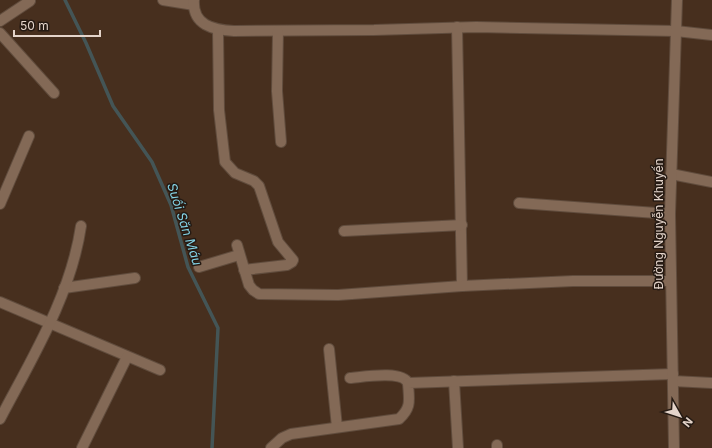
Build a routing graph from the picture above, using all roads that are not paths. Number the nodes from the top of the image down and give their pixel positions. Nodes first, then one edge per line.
1 (163, 0) edge
2 (677, 0) edge
3 (30, 1) dead end
4 (194, 3) edge
5 (0, 21) edge
6 (457, 28) junction
7 (218, 30) junction
8 (278, 31) junction
9 (676, 31) junction
10 (0, 33) edge
11 (712, 35) edge
12 (54, 93) dead end
13 (29, 136) dead end
14 (281, 142) dead end
15 (671, 174) junction
16 (712, 182) edge
17 (0, 204) edge
18 (519, 204) dead end
19 (670, 214) junction
20 (462, 225) junction
21 (81, 226) dead end
22 (344, 231) dead end
23 (199, 267) dead end
24 (244, 270) junction
25 (135, 278) dead end
26 (671, 281) junction
27 (462, 286) junction
28 (64, 288) junction
29 (0, 302) edge
30 (50, 323) junction
31 (329, 349) dead end
32 (127, 357) junction
33 (160, 370) dead end
34 (673, 377) junction
35 (350, 378) dead end
36 (454, 381) junction
37 (712, 383) edge
38 (408, 384) junction
39 (0, 420) edge
40 (336, 427) junction
41 (82, 448) edge
42 (272, 448) edge
43 (458, 448) edge
44 (674, 448) edge

1 - 4 street
2 - 9 street, Đường Nguyễn Khuyến
3 - 5 street
4 - 7 street
6 - 8 street
6 - 9 street
6 - 20 street
7 - 8 street
7 - 24 street
8 - 14 street
9 - 11 street
9 - 15 street, Đường Nguyễn Khuyến
10 - 12 street
13 - 17 street
15 - 16 street
15 - 19 street, Đường Nguyễn Khuyến
18 - 19 street
19 - 26 street, Đường Nguyễn Khuyến
20 - 22 street
20 - 27 street
21 - 28 street
23 - 24 street
24 - 27 street
25 - 28 street
26 - 27 street
26 - 34 street, Đường Nguyễn Khuyến
28 - 30 street
29 - 30 street
30 - 32 street
30 - 39 street
31 - 40 street
32 - 33 street
32 - 41 street
34 - 36 street
34 - 37 street
34 - 44 street, Đường Nguyễn Khuyến
35 - 38 street
36 - 38 street
36 - 43 street
38 - 40 street
40 - 42 street

